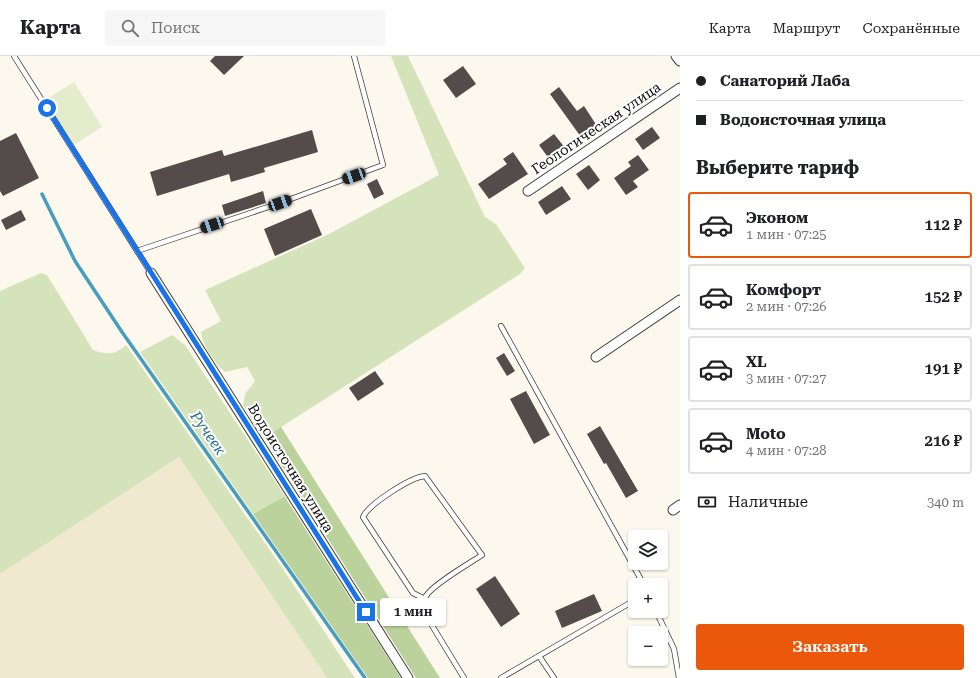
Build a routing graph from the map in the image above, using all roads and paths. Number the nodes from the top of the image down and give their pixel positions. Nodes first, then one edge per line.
1 (14, 56) edge
2 (354, 56) edge
3 (676, 56) edge
4 (680, 61) edge
5 (680, 88) edge
6 (528, 191) dead end
7 (137, 251) junction
8 (151, 273) joint
9 (680, 300) edge
10 (501, 326) dead end
11 (596, 357) dead end
12 (640, 578) edge
13 (425, 599) junction
14 (628, 604) edge
15 (659, 618) edge
16 (539, 656) junction
17 (408, 678) edge
18 (464, 678) edge
19 (501, 678) edge
20 (554, 678) edge
21 (679, 678) edge

1 - 7 lane
2 - 7 lane
3 - 4 street
5 - 6 street, Геологическая улица
7 - 8 lane
8 - 17 street, Водоисточная улица
9 - 11 street
10 - 12 lane
13 - 13 lane
13 - 18 lane
14 - 16 lane
15 - 21 lane
16 - 19 lane
16 - 20 lane

